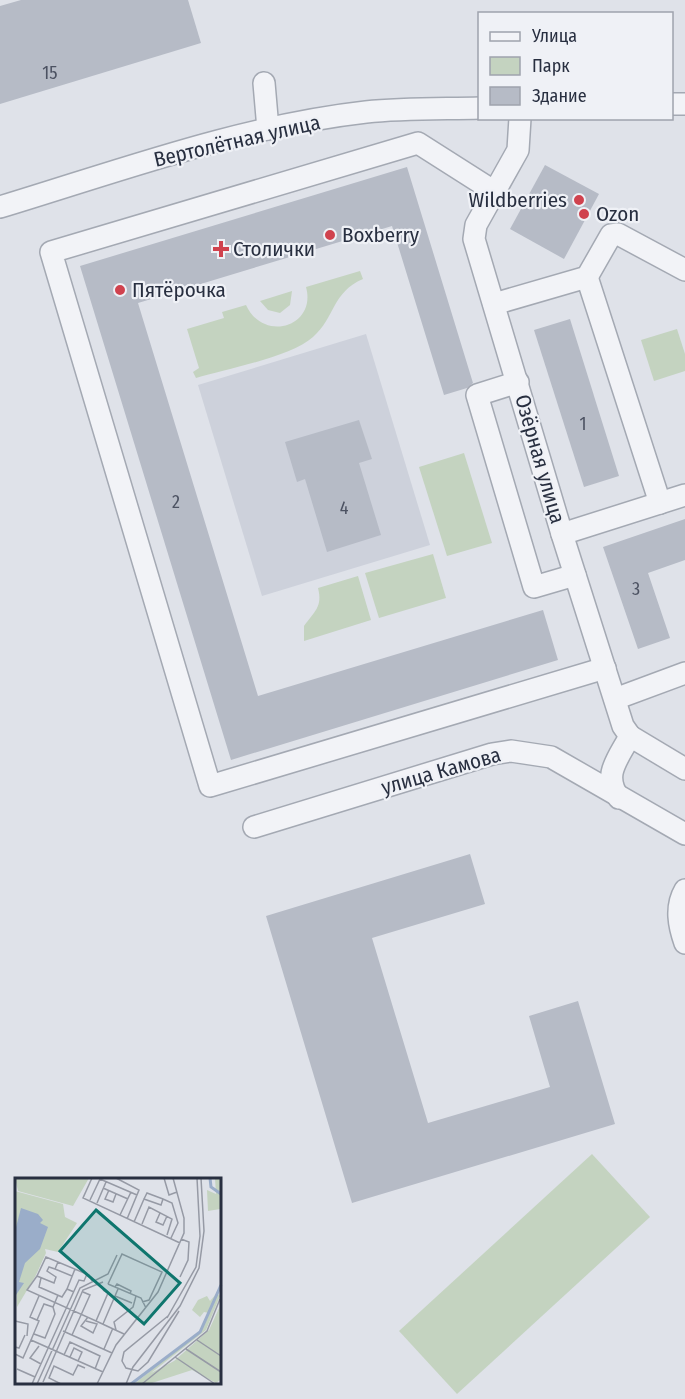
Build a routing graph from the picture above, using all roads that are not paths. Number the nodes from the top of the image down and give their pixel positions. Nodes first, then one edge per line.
1 (264, 83) dead end
2 (478, 108) edge
3 (520, 120) edge
4 (268, 129) junction
5 (495, 192) junction
6 (0, 207) edge
7 (685, 270) edge
8 (587, 277) junction
9 (494, 304) junction
10 (518, 382) junction
11 (685, 495) edge
12 (660, 503) junction
13 (562, 534) junction
14 (575, 575) junction
15 (605, 668) junction
16 (685, 673) edge
17 (615, 699) junction
18 (630, 736) junction
19 (685, 769) edge
20 (620, 798) junction
21 (254, 827) dead end
22 (685, 834) edge
23 (685, 890) edge
24 (685, 943) edge

1 - 4 street
2 - 4 street, Вертолётная улица
3 - 5 street, Озёрная улица
4 - 6 street, Вертолётная улица
5 - 9 street, Озёрная улица
5 - 15 street
7 - 8 street
8 - 9 street
8 - 12 street
9 - 10 street, Озёрная улица
10 - 13 street, Озёрная улица
10 - 14 street
11 - 12 street
12 - 13 street
13 - 14 street, Озёрная улица
14 - 15 street, Озёрная улица
15 - 17 street, Озёрная улица
16 - 17 street
17 - 18 street, Озёрная улица
18 - 19 street
18 - 20 street
20 - 21 street, улица Камова
20 - 22 street, улица Камова
23 - 24 street

